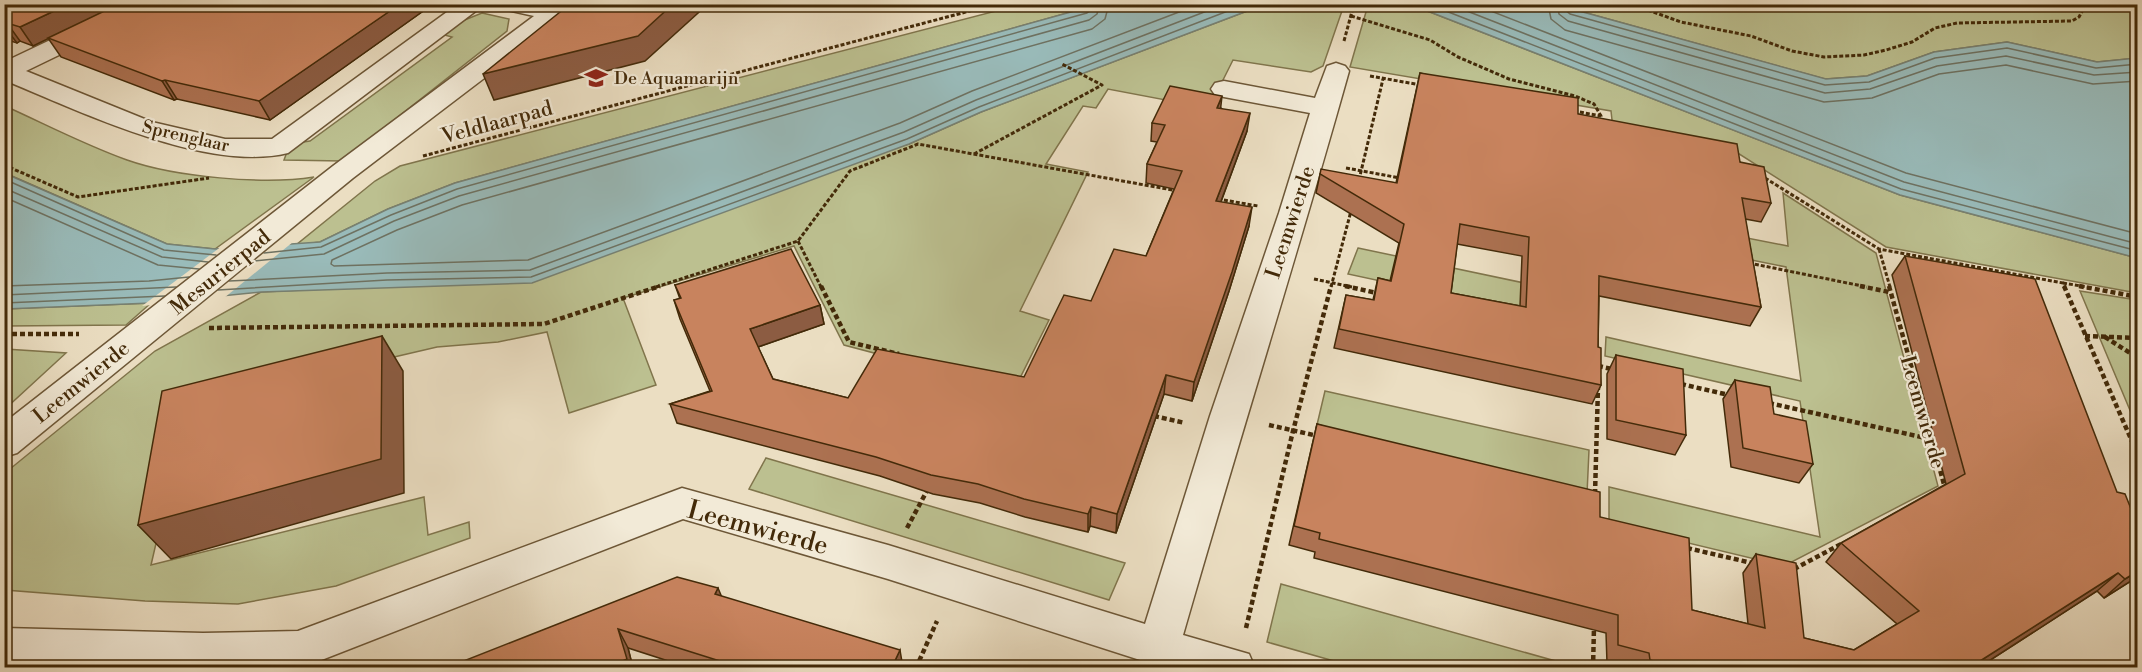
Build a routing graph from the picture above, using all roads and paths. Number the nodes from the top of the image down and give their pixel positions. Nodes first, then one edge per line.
1 (146, 4) edge
2 (474, 4) edge
3 (511, 4) edge
4 (968, 4) edge
5 (996, 4) edge
6 (1354, 4) edge
7 (1631, 4) edge
8 (2086, 4) edge
9 (560, 9) edge
10 (973, 11) junction
11 (1351, 16) junction
12 (1062, 64) dead end
13 (5, 71) edge
14 (1336, 71) junction
15 (1383, 79) junction
16 (1429, 87) edge
17 (1224, 89) dead end
18 (1323, 108) junction
19 (1567, 110) edge
20 (1601, 116) junction
21 (1600, 125) edge
22 (974, 154) junction
23 (422, 157) dead end
24 (1310, 162) junction
25 (4, 165) edge
26 (1361, 171) junction
27 (215, 177) dead end
28 (1764, 178) edge
29 (1406, 179) edge
30 (1358, 182) edge
31 (1180, 192) edge
32 (1214, 198) edge
33 (1352, 204) edge
34 (1294, 213) junction
35 (798, 241) junction
36 (1879, 249) junction
37 (1738, 260) edge
38 (1275, 270) junction
39 (1332, 283) junction
40 (2063, 283) junction
41 (1889, 292) junction
42 (1378, 293) edge
43 (2138, 297) edge
44 (147, 330) junction
45 (4, 334) edge
46 (2085, 336) junction
47 (2103, 336) junction
48 (2138, 338) edge
49 (903, 355) edge
50 (1598, 357) edge
51 (2138, 358) edge
52 (1598, 366) junction
53 (1621, 371) edge
54 (1678, 383) edge
55 (1736, 396) edge
56 (1758, 401) edge
57 (1153, 415) edge
58 (1225, 424) junction
59 (1293, 431) junction
60 (1328, 439) edge
61 (1930, 439) junction
62 (4, 443) edge
63 (2136, 447) edge
64 (2138, 455) edge
65 (934, 479) edge
66 (1935, 494) edge
67 (1595, 500) edge
68 (1851, 538) edge
69 (1686, 547) edge
70 (888, 562) junction
71 (1754, 564) edge
72 (1788, 572) edge
73 (953, 584) junction
74 (1594, 620) edge
75 (4, 647) edge
76 (1159, 647) junction
77 (1240, 651) edge
78 (291, 659) edge
79 (916, 668) edge
80 (1593, 668) edge

1 - 13 street, Sprenglaar
2 - 13 street, Sprenglaar
3 - 9 street
4 - 10 path
5 - 10 path, Veldlaarpad
6 - 11 path
7 - 8 path
9 - 44 street, Mesurierpad
10 - 23 path, Veldlaarpad
11 - 14 path
11 - 20 path
12 - 22 path
14 - 15 path
14 - 18 street, Leemwierde
15 - 16 path
15 - 26 path
17 - 18 street
18 - 24 street, Leemwierde
19 - 20 path
20 - 21 path
22 - 31 path
22 - 35 path
24 - 26 path
24 - 34 street, Leemwierde
25 - 27 path
26 - 29 path
26 - 30 path
28 - 36 path
32 - 34 path
33 - 39 path
34 - 38 street, Leemwierde
35 - 44 path
35 - 49 path
36 - 40 path
36 - 41 path, Leemwierde
37 - 41 path
38 - 39 path
38 - 58 street, Leemwierde
39 - 42 path
39 - 59 path
40 - 43 path
40 - 46 path
41 - 61 path, Leemwierde
44 - 45 path
44 - 62 street, Leemwierde
46 - 47 path
46 - 63 path
47 - 48 path
47 - 51 path
50 - 52 path
52 - 53 path
52 - 67 path
54 - 55 path
56 - 61 path
57 - 58 path
58 - 59 path
58 - 76 street, Leemwierde
59 - 60 path
59 - 77 path
61 - 66 path, Leemwierde
63 - 64 path
65 - 70 path
68 - 72 path
69 - 71 path
70 - 73 street, Leemwierde
70 - 78 street, Leemwierde
73 - 76 street, Leemwierde
73 - 79 path
74 - 80 path
75 - 78 street, Leemwierde
76 - 77 street, Leemwierde

